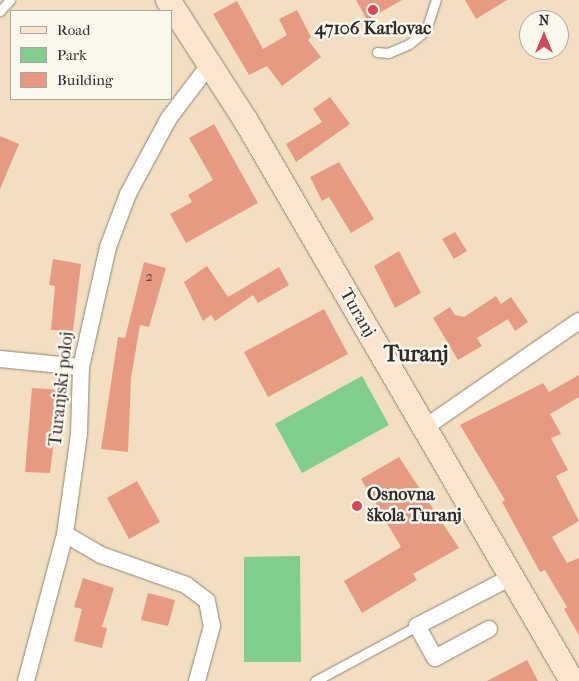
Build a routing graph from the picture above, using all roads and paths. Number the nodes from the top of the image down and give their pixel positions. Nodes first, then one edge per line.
1 (10, 0) edge
2 (168, 0) edge
3 (436, 0) edge
4 (0, 11) edge
5 (377, 52) dead end
6 (210, 64) junction
7 (579, 321) edge
8 (0, 359) edge
9 (81, 367) junction
10 (424, 428) junction
11 (65, 534) junction
12 (511, 576) junction
13 (418, 626) junction
14 (489, 629) dead end
15 (26, 681) edge
16 (197, 681) edge
17 (314, 681) edge
18 (572, 681) edge

1 - 4 lane
2 - 6 main road, Turanj
3 - 5 lane
6 - 9 street, Turanjski poloj
6 - 10 main road, Turanj
7 - 10 street
8 - 9 street
9 - 11 street, Turanjski poloj
10 - 12 main road, Turanj
11 - 15 street, Turanjski poloj
11 - 16 street
12 - 13 street
12 - 18 main road, Turanj
13 - 14 street
13 - 17 lane

